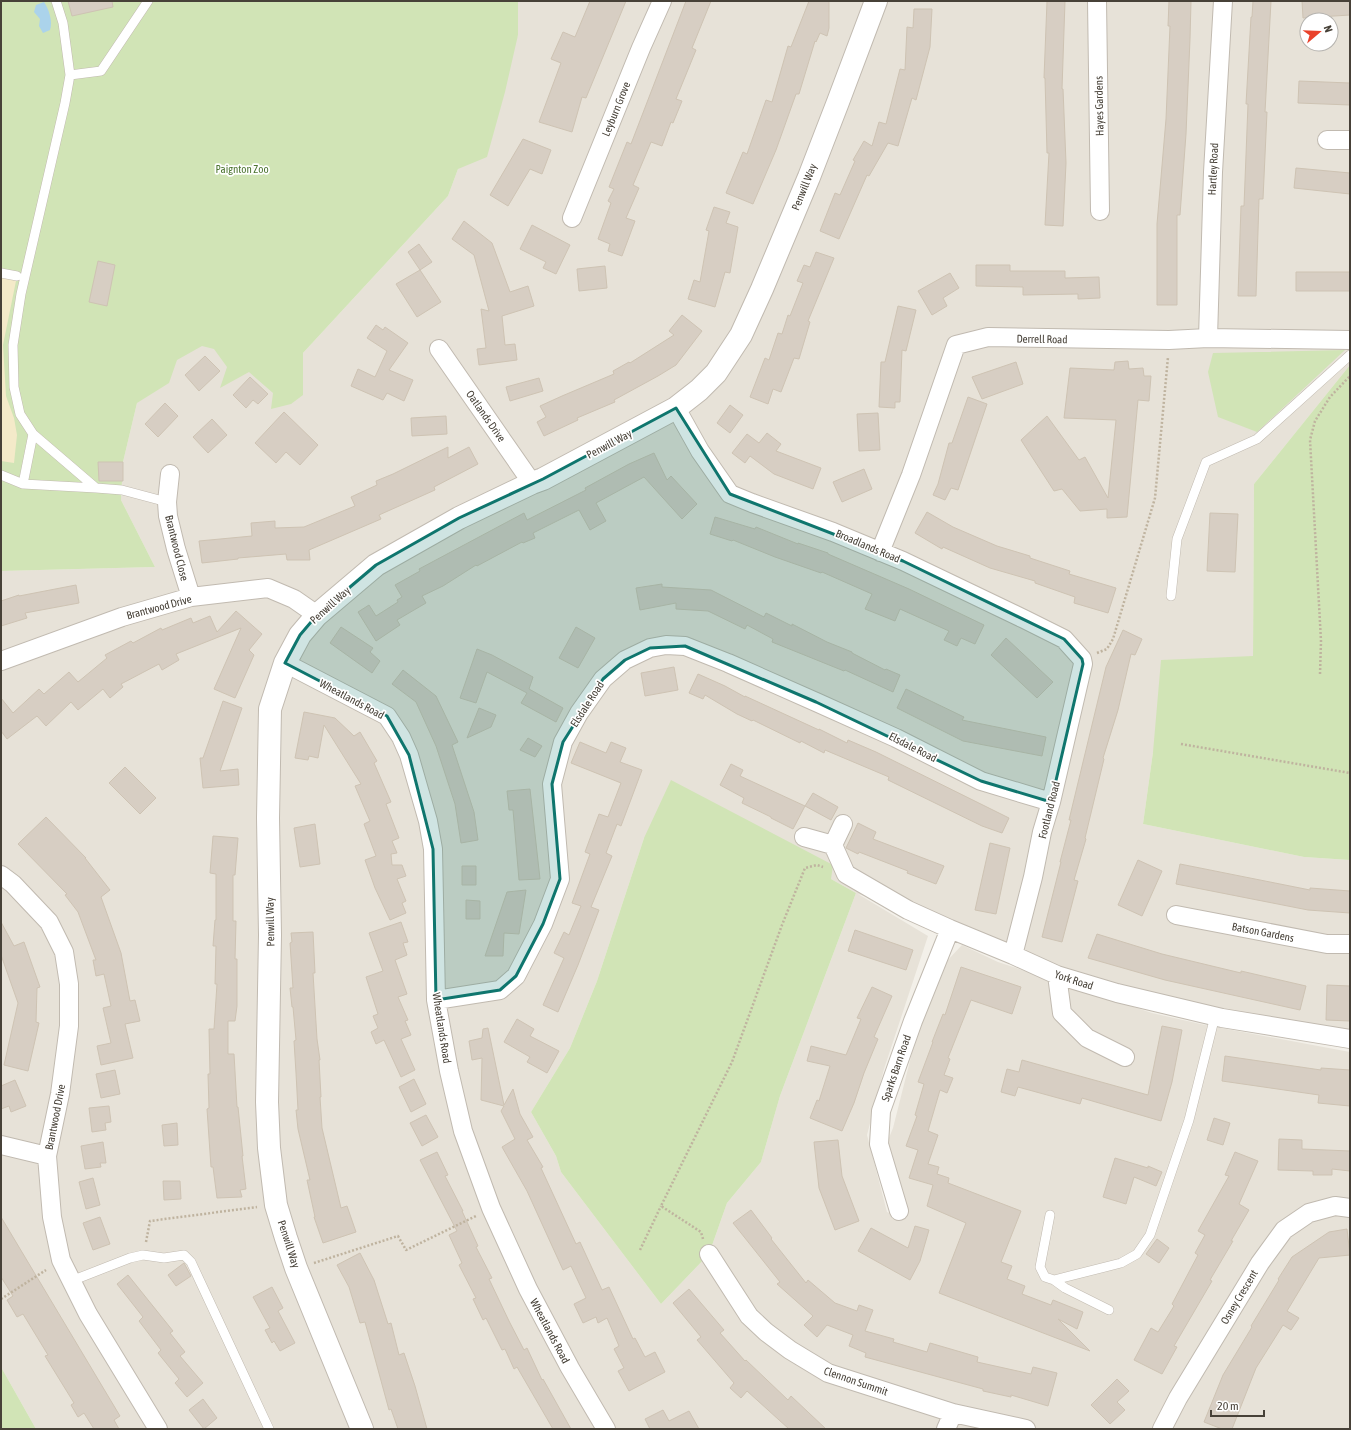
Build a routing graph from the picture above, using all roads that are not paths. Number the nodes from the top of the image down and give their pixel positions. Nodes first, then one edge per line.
1 (56, 1) edge
2 (148, 1) edge
3 (662, 1) edge
4 (876, 1) edge
5 (1097, 1) edge
6 (1223, 1) edge
7 (70, 75) junction
8 (1327, 140) dead end
9 (1350, 140) edge
10 (1100, 211) dead end
11 (572, 218) dead end
12 (1, 273) edge
13 (17, 276) dead end
14 (1208, 338) junction
15 (1350, 340) edge
16 (439, 349) dead end
17 (1350, 355) edge
18 (676, 408) junction
19 (33, 434) junction
20 (170, 474) dead end
21 (1, 475) edge
22 (532, 483) junction
23 (23, 484) junction
24 (96, 488) junction
25 (167, 502) junction
26 (880, 552) junction
27 (1170, 596) dead end
28 (190, 597) junction
29 (317, 615) junction
30 (1, 661) edge
31 (1082, 662) joint
32 (285, 663) junction
33 (1051, 802) junction
34 (843, 824) dead end
35 (804, 837) dead end
36 (833, 845) junction
37 (1, 875) edge
38 (1176, 916) dead end
39 (950, 929) junction
40 (1350, 944) edge
41 (1013, 955) junction
42 (1057, 975) junction
43 (436, 1000) junction
44 (1215, 1016) junction
45 (1350, 1039) edge
46 (1125, 1057) dead end
47 (1, 1145) edge
48 (47, 1156) junction
49 (1350, 1208) edge
50 (899, 1211) dead end
51 (1050, 1215) dead end
52 (709, 1254) road end
53 (1054, 1280) junction
54 (71, 1281) junction
55 (1109, 1310) dead end
56 (953, 1413) junction
57 (158, 1429) edge
58 (269, 1429) edge
59 (362, 1429) edge
60 (606, 1429) edge
61 (946, 1429) edge
62 (1026, 1429) edge
63 (1162, 1429) edge

1 - 7 lane
2 - 7 lane
3 - 11 street, Leyburn Grove
4 - 18 street, Penwill Way
5 - 10 street, Hayes Gardens
6 - 14 street, Hartley Road
7 - 19 lane
8 - 9 street
12 - 13 lane
14 - 15 street, Derrell Road
14 - 26 street, Derrell Road
16 - 22 street, Oatlands Drive
17 - 27 lane
18 - 22 street, Penwill Way
18 - 26 street, Broadlands Road
19 - 23 lane
19 - 24 lane
20 - 25 street, Brantwood Close
21 - 23 lane
22 - 29 street, Penwill Way
23 - 24 lane
24 - 25 lane
25 - 28 street, Brantwood Close
26 - 31 street, Broadlands Road
28 - 29 street, Brantwood Drive
28 - 30 street, Brantwood Drive
29 - 32 street, Penwill Way
31 - 33 street, Footland Road
32 - 43 street, Wheatlands Road
32 - 59 street, Penwill Way
33 - 41 street, Footland Road
33 - 43 street, Elsdale Road
34 - 36 street
35 - 36 street
36 - 39 street, York Road
37 - 48 street, Brantwood Drive
38 - 40 street, Batson Gardens
39 - 41 street, York Road
39 - 50 street, Sparks Barn Road
41 - 42 street, York Road
42 - 44 street, York Road
42 - 46 street
43 - 60 street, Wheatlands Road
44 - 45 street, York Road
44 - 53 lane
47 - 48 street
48 - 54 street, Brantwood Drive
49 - 63 street, Osney Crescent
51 - 53 lane
52 - 56 street, Clennon Summit
53 - 55 lane
54 - 57 street, Brantwood Drive
54 - 58 lane
56 - 61 street
56 - 62 street, Clennon Summit

